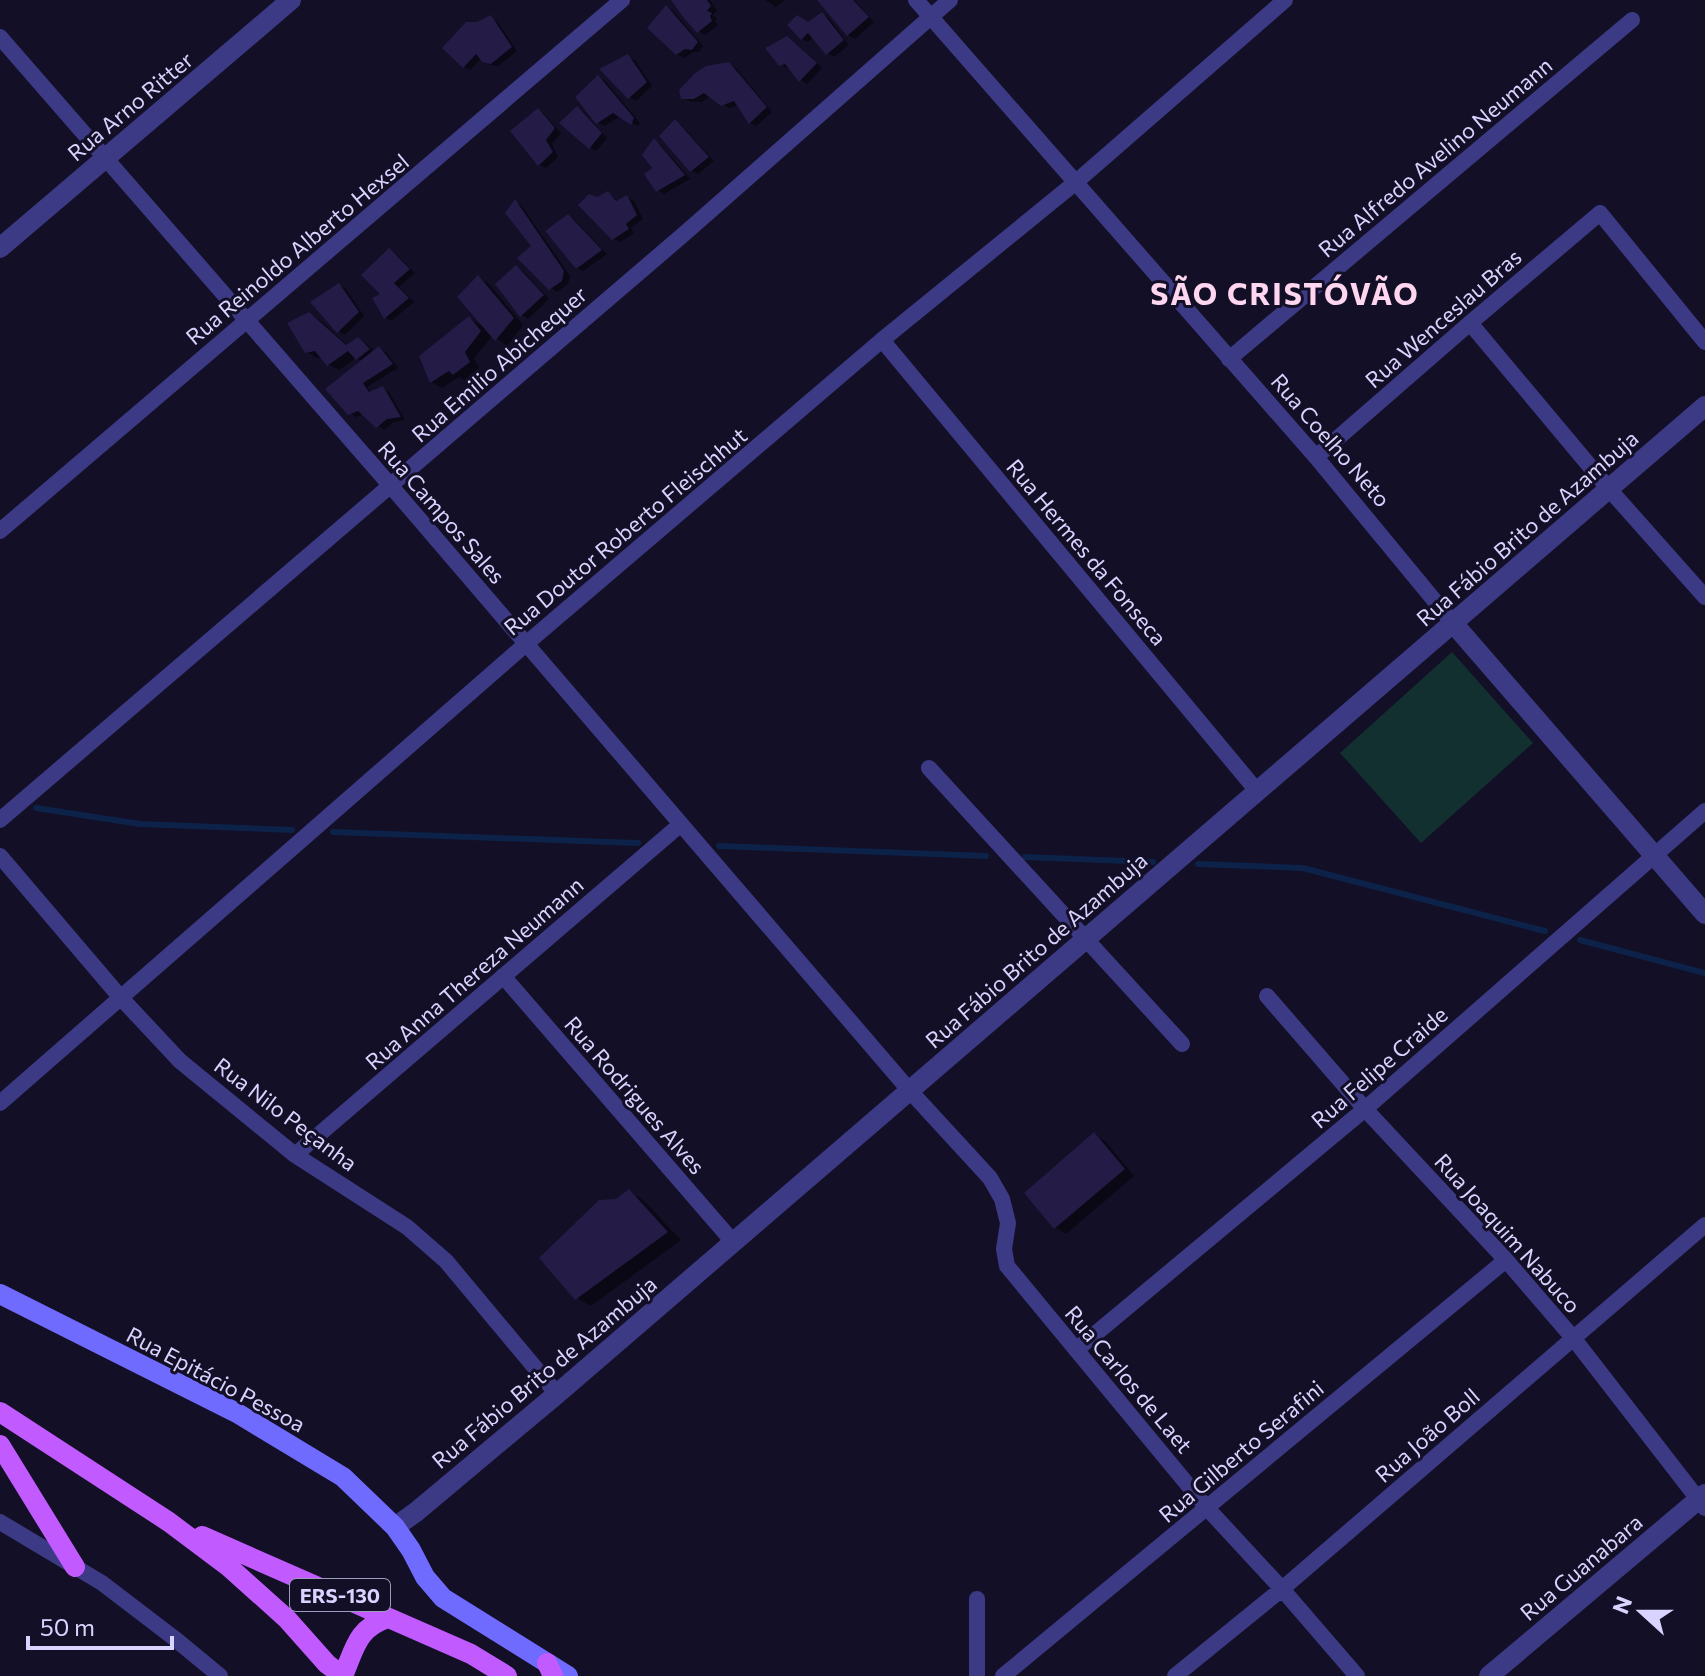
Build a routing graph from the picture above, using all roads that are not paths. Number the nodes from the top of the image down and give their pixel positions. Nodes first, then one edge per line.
1 (291, 0) edge
2 (622, 0) edge
3 (916, 0) edge
4 (950, 0) edge
5 (1285, 0) edge
6 (931, 17) junction
7 (1632, 20) dead end
8 (0, 37) edge
9 (106, 158) junction
10 (1076, 182) junction
11 (0, 248) edge
12 (247, 320) junction
13 (1470, 323) junction
14 (882, 340) junction
15 (1705, 342) edge
16 (1229, 359) junction
17 (1705, 406) edge
18 (1316, 457) junction
19 (390, 485) junction
20 (1609, 489) junction
21 (0, 531) edge
22 (1705, 597) edge
23 (1453, 623) junction
24 (527, 643) junction
25 (929, 768) dead end
26 (1257, 791) junction
27 (1705, 811) edge
28 (0, 820) edge
29 (681, 824) junction
30 (1654, 855) junction
31 (0, 856) edge
32 (1705, 914) edge
33 (1085, 939) junction
34 (503, 976) junction
35 (1267, 996) dead end
36 (121, 998) junction
37 (1182, 1044) dead end
38 (910, 1091) junction
39 (0, 1103) edge
40 (1365, 1109) junction
41 (295, 1155) junction
42 (1705, 1225) edge
43 (734, 1243) junction
44 (1506, 1260) junction
45 (0, 1294) edge
46 (1574, 1339) junction
47 (1076, 1350) junction
48 (557, 1394) junction
49 (0, 1412) edge
50 (0, 1445) edge
51 (1703, 1501) edge
52 (1207, 1508) junction
53 (0, 1522) edge
54 (169, 1522) junction
55 (395, 1527) junction
56 (75, 1567) junction
57 (1282, 1589) junction
58 (977, 1599) dead end
59 (388, 1618) junction
60 (550, 1670) edge
61 (220, 1676) edge
62 (343, 1676) edge
63 (507, 1676) edge
64 (568, 1676) edge
65 (977, 1676) edge
66 (1003, 1676) edge
67 (1175, 1676) edge
68 (1357, 1676) edge
69 (1489, 1676) edge

1 - 9 street, Rua Arno Ritter
2 - 12 street, Rua Reinoldo Alberto Hexsel
3 - 6 street, Rua Coelho Neto
4 - 6 street, Rua Emilio Abichequer
5 - 10 street, Rua Doutor Roberto Fleischhut
6 - 10 street, Rua Coelho Neto
6 - 19 street, Rua Emilio Abichequer
7 - 16 street, Rua Alfredo Avelino Neumann
8 - 9 street, Rua Campos Sales
9 - 11 street, Rua Arno Ritter
9 - 12 street, Rua Campos Sales
10 - 14 street, Rua Doutor Roberto Fleischhut
10 - 16 street, Rua Coelho Neto
12 - 19 street, Rua Campos Sales
12 - 21 street, Rua Reinoldo Alberto Hexsel
13 - 15 street, Rua Wenceslau Bras
13 - 18 street, Rua Wenceslau Bras
13 - 20 street
14 - 24 street, Rua Doutor Roberto Fleischhut
14 - 26 street, Rua Hermes da Fonseca
16 - 18 street, Rua Coelho Neto
17 - 20 street, Rua Fábio Brito de Azambuja
18 - 23 street, Rua Coelho Neto
19 - 24 street, Rua Campos Sales
19 - 28 street, Rua Emilio Abichequer
20 - 22 street
20 - 23 street, Rua Fábio Brito de Azambuja
23 - 26 street, Rua Fábio Brito de Azambuja
23 - 30 street, Rua Coelho Neto
24 - 29 street, Rua Campos Sales
24 - 36 street, Rua Doutor Roberto Fleischhut
25 - 33 street
26 - 33 street, Rua Fábio Brito de Azambuja
27 - 30 street, Rua Felipe Craide
29 - 34 street, Rua Anna Thereza Neumann
29 - 38 street, Rua Campos Sales
30 - 32 street, Rua Coelho Neto
30 - 40 street, Rua Felipe Craide
31 - 36 street, Rua Nilo Peçanha
33 - 37 street
33 - 38 street, Rua Fábio Brito de Azambuja
34 - 41 street, Rua Anna Thereza Neumann
34 - 43 street, Rua Rodrigues Alves
35 - 40 street, Rua Joaquim Nabuco
36 - 39 street, Rua Doutor Roberto Fleischhut
36 - 41 street, Rua Nilo Peçanha
38 - 43 street, Rua Fábio Brito de Azambuja
38 - 47 street, Rua Carlos de Laet
40 - 44 street, Rua Joaquim Nabuco
40 - 47 street, Rua Felipe Craide
41 - 48 street, Rua Nilo Peçanha
42 - 46 street, Rua João Boll
43 - 48 street, Rua Fábio Brito de Azambuja
44 - 46 street, Rua Joaquim Nabuco
44 - 52 street, Rua Gilberto Serafini
45 - 55 main road, Rua Epitácio Pessoa
46 - 51 street, Rua Joaquim Nabuco
46 - 57 street, Rua João Boll
47 - 52 street, Rua Carlos de Laet
48 - 55 street, Rua Fábio Brito de Azambuja
49 - 54 main road, ERS-130
50 - 56 main road
51 - 69 street, Rua Guanabara
52 - 57 street, Rua Carlos de Laet
52 - 66 street, Rua Gilberto Serafini
53 - 56 street
54 - 59 main road, ERS-130
54 - 62 main road, ERS-130
55 - 60 main road, Rua Epitácio Pessoa
56 - 61 street
57 - 67 street, Rua João Boll
57 - 68 street, Rua Carlos de Laet
58 - 65 street
59 - 62 main road
59 - 63 main road, ERS-130
60 - 64 main road, Rua Epitácio Pessoa

